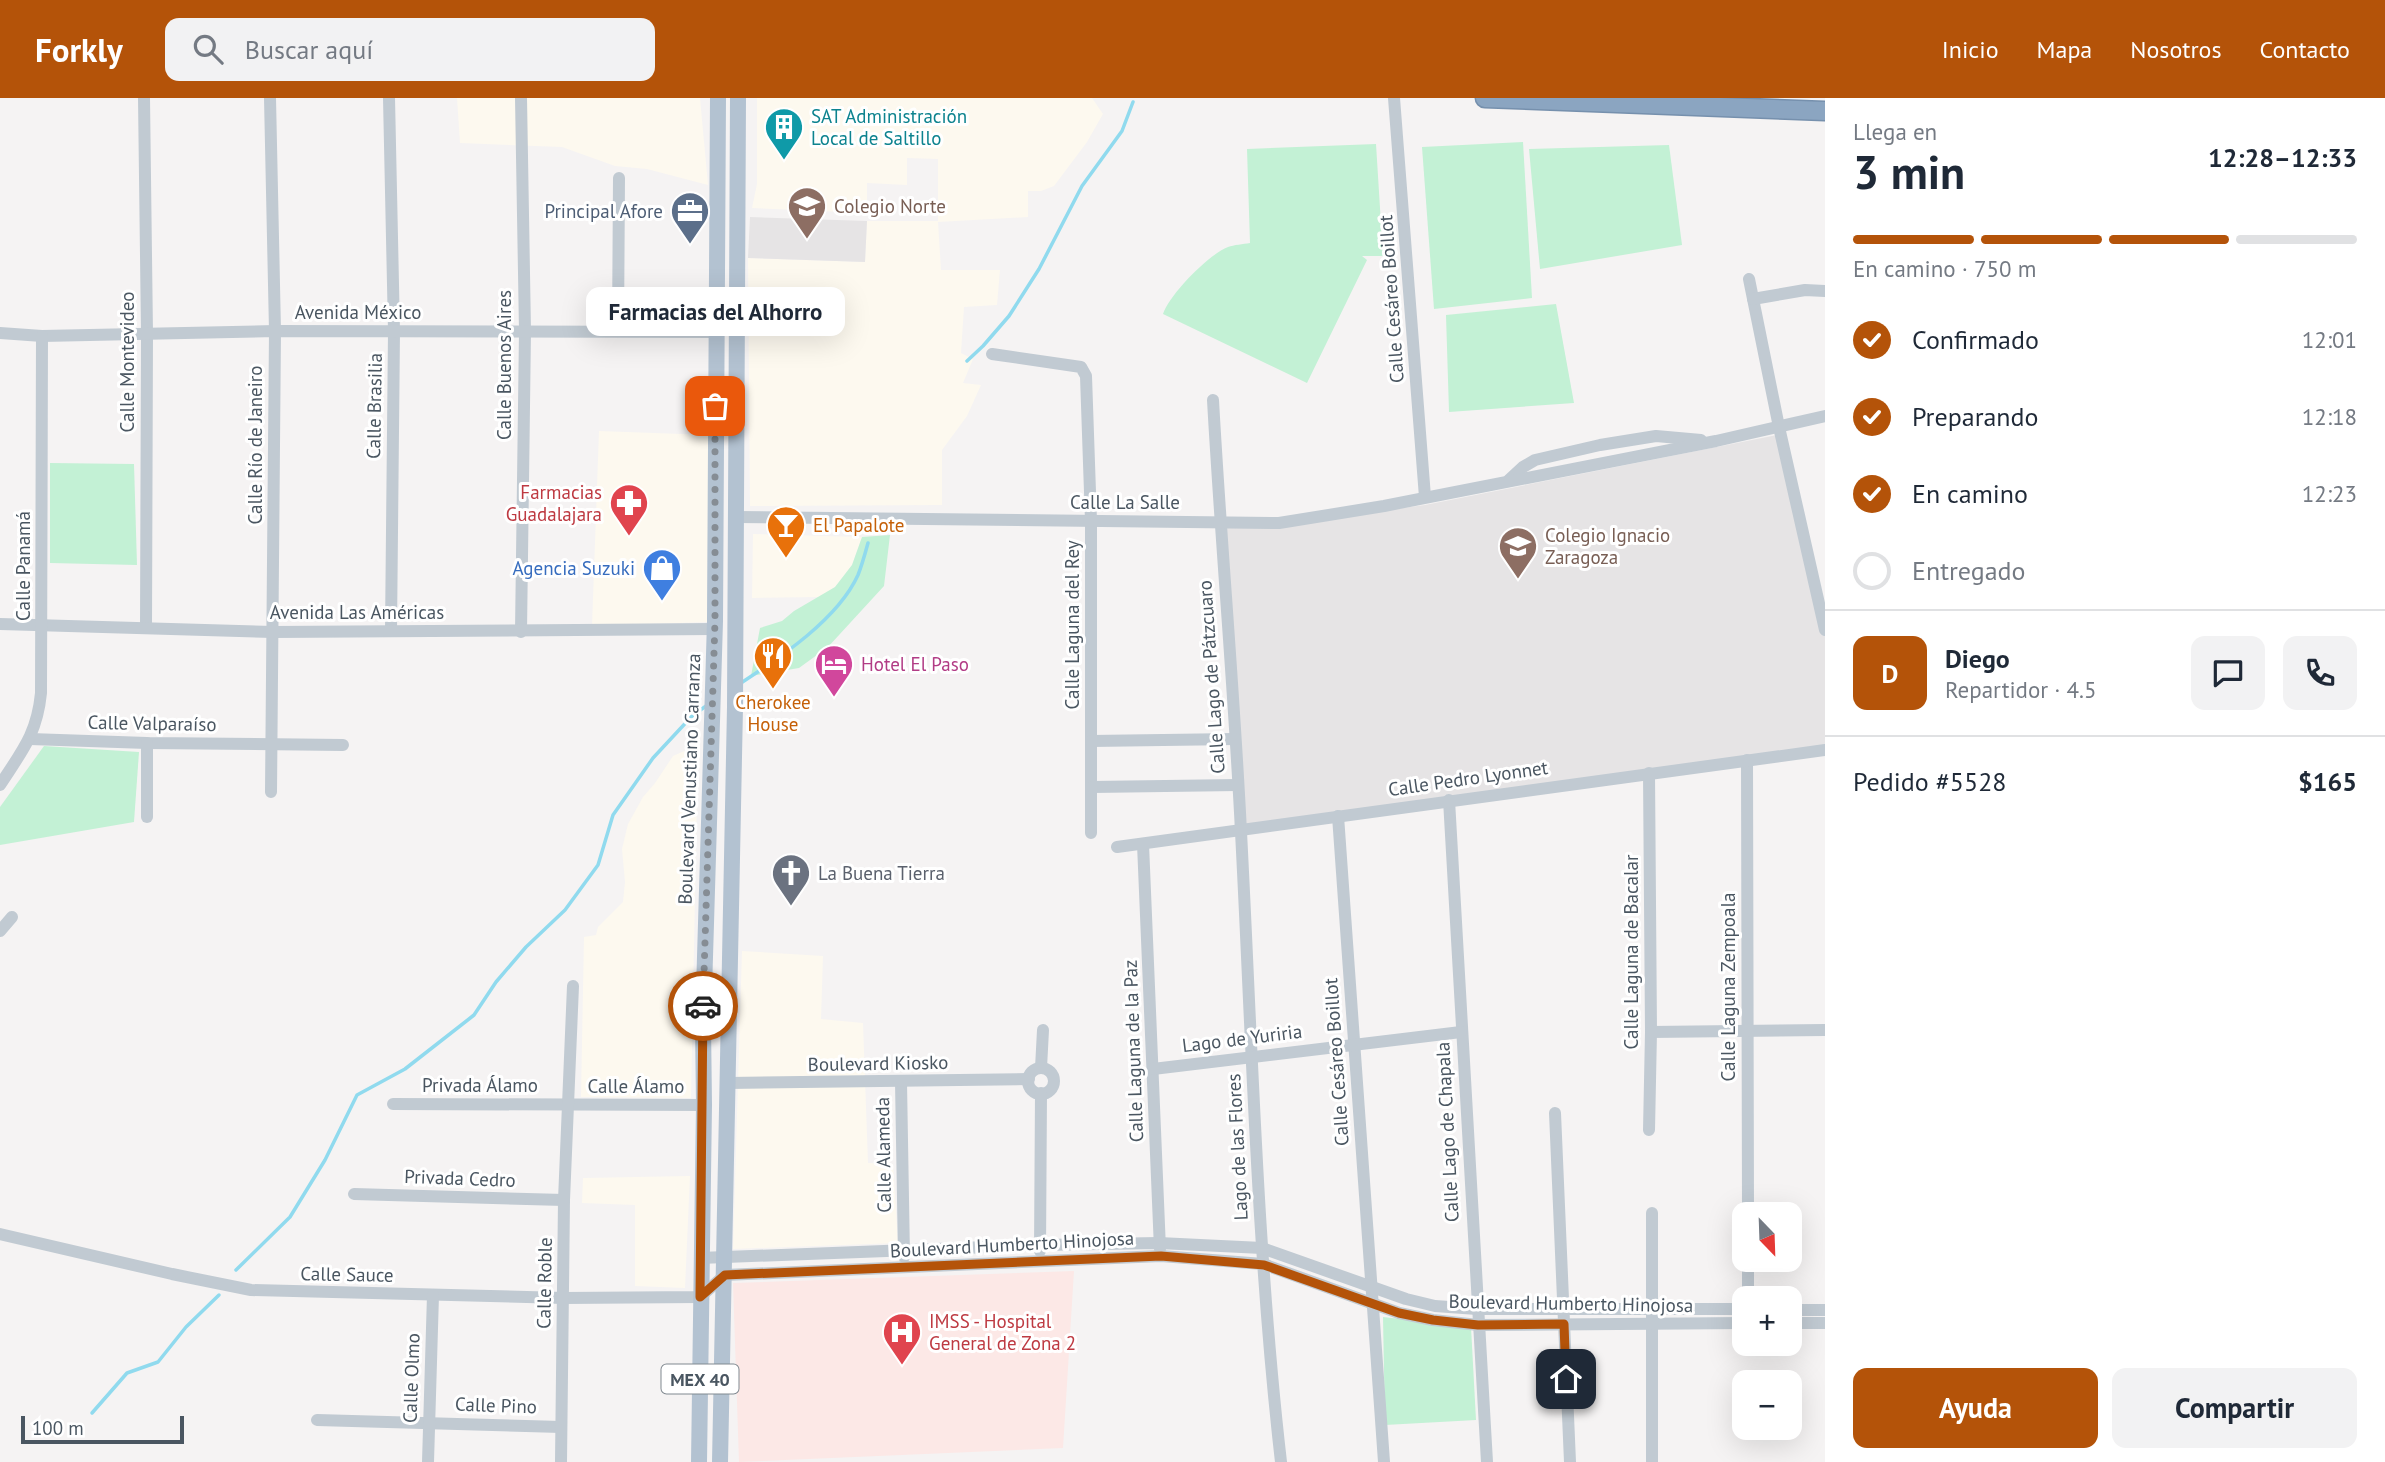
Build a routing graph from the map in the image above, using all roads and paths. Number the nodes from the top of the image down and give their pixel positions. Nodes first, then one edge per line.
1 (144, 98) edge
2 (270, 98) edge
3 (389, 98) edge
4 (521, 98) edge
5 (718, 98) edge
6 (738, 98) edge
7 (1394, 98) edge
8 (1485, 98) edge
9 (1762, 98) edge
10 (1514, 99) edge
11 (1702, 108) junction
12 (1825, 111) edge
13 (619, 178) dead end
14 (1749, 279) dead end
15 (1825, 291) edge
16 (1753, 299) junction
17 (275, 331) junction
18 (394, 331) junction
19 (524, 331) junction
20 (618, 331) junction
21 (716, 332) junction
22 (0, 333) edge
23 (147, 334) junction
24 (42, 336) junction
25 (992, 354) dead end
26 (1213, 400) dead end
27 (1825, 416) edge
28 (1779, 427) junction
29 (1716, 442) junction
30 (1509, 481) junction
31 (1425, 497) junction
32 (736, 517) junction
33 (1091, 521) junction
34 (1220, 522) junction
35 (0, 624) edge
36 (43, 625) junction
37 (146, 627) junction
38 (714, 629) junction
39 (1825, 630) edge
40 (391, 631) junction
41 (273, 632) junction
42 (522, 632) junction
43 (30, 739) junction
44 (1235, 739) junction
45 (1091, 741) junction
46 (147, 743) junction
47 (272, 745) junction
48 (343, 745) dead end
49 (1825, 750) edge
50 (1747, 760) junction
51 (1649, 773) junction
52 (0, 785) edge
53 (1238, 785) junction
54 (1092, 787) junction
55 (271, 792) dead end
56 (1449, 800) junction
57 (1338, 816) junction
58 (147, 817) dead end
59 (1241, 829) junction
60 (1091, 833) dead end
61 (1143, 844) junction
62 (1117, 846) dead end
63 (12, 917) dead end
64 (0, 931) edge
65 (573, 986) dead end
66 (1043, 1030) dead end
67 (1747, 1030) junction
68 (1825, 1030) edge
69 (1461, 1032) junction
70 (1651, 1032) junction
71 (1354, 1043) junction
72 (1252, 1056) junction
73 (1041, 1068) junction
74 (1153, 1069) junction
75 (1029, 1079) junction
76 (901, 1082) junction
77 (728, 1083) junction
78 (1041, 1093) junction
79 (393, 1104) dead end
80 (567, 1105) junction
81 (704, 1105) junction
82 (1555, 1113) dead end
83 (1650, 1130) dead end
84 (354, 1194) dead end
85 (564, 1200) junction
86 (1748, 1202) edge
87 (1652, 1213) dead end
88 (0, 1234) edge
89 (1041, 1245) junction
90 (1262, 1248) junction
91 (1160, 1250) junction
92 (904, 1252) junction
93 (796, 1255) junction
94 (700, 1258) junction
95 (724, 1258) junction
96 (1040, 1262) junction
97 (1264, 1265) junction
98 (904, 1268) junction
99 (797, 1272) junction
100 (725, 1275) junction
101 (1373, 1289) junction
102 (433, 1295) junction
103 (564, 1297) junction
104 (700, 1297) junction
105 (1374, 1305) junction
106 (1477, 1309) junction
107 (1651, 1309) junction
108 (1732, 1309) edge
109 (1563, 1310) junction
110 (1802, 1310) edge
111 (1825, 1310) edge
112 (1732, 1323) edge
113 (1802, 1323) edge
114 (1825, 1323) edge
115 (1564, 1324) junction
116 (1651, 1324) junction
117 (1478, 1325) junction
118 (317, 1420) dead end
119 (430, 1422) junction
120 (561, 1427) junction
121 (428, 1462) edge
122 (561, 1462) edge
123 (699, 1462) edge
124 (720, 1462) edge
125 (1281, 1462) edge
126 (1384, 1462) edge
127 (1487, 1462) edge
128 (1570, 1462) edge
129 (1652, 1462) edge

1 - 23 street, Calle Montevideo
2 - 17 street, Calle Río de Janeiro
3 - 18 street, Calle Brasilia
4 - 19 street, Calle Buenos Aires
5 - 21 main road, Boulevard Venustiano Carranza / MEX 40
6 - 32 main road, MEX 40
7 - 31 street, Calle Cesáreo Boillot
8 - 10 highway
9 - 11 highway
10 - 11 highway
11 - 12 highway
13 - 20 street
14 - 16 street
15 - 16 street
16 - 28 street
17 - 18 street, Avenida México
17 - 23 street, Avenida México
17 - 41 street, Calle Río de Janeiro
18 - 19 street, Avenida México
18 - 40 street, Calle Brasilia
19 - 20 street, Avenida México
19 - 42 street, Calle Buenos Aires
20 - 21 street, Avenida México
21 - 38 main road, Boulevard Venustiano Carranza / MEX 40
22 - 24 street, Avenida México
23 - 24 street, Avenida México
23 - 37 street, Calle Montevideo
24 - 36 street, Calle Panamá
25 - 33 street, Calle Laguna del Rey
26 - 34 street, Calle Lago de Pátzcuaro
27 - 28 street, Calle La Salle
28 - 29 street, Calle La Salle
28 - 39 street
29 - 30 street, Calle La Salle
29 - 30 street, Calle La Salle
30 - 31 street, Calle La Salle
31 - 34 street, Calle La Salle
32 - 33 street, Calle La Salle
32 - 77 main road, MEX 40
33 - 34 street, Calle La Salle
33 - 45 street, Calle Laguna del Rey
34 - 44 street, Calle Lago de Pátzcuaro
35 - 36 street, Avenida Las Américas
36 - 37 street, Avenida Las Américas
36 - 43 street, Calle Panamá
37 - 41 street, Avenida Las Américas
38 - 42 street, Avenida Las Américas
38 - 81 main road, Boulevard Venustiano Carranza / MEX 40
40 - 41 street, Avenida Las Américas
40 - 42 street, Avenida Las Américas
41 - 47 street, Calle Río de Janeiro
43 - 46 street, Calle Valparaíso
43 - 52 street, Calle Panamá
44 - 45 street
44 - 53 street, Calle Lago de Pátzcuaro
45 - 54 street, Calle Laguna del Rey
46 - 47 street, Calle Valparaíso
46 - 58 street
47 - 48 street, Calle Valparaíso
47 - 55 street, Calle Río de Janeiro
49 - 50 street, Calle Pedro Lyonnet
50 - 51 street, Calle Pedro Lyonnet
50 - 67 street, Calle Laguna Zempoala
51 - 56 street, Calle Pedro Lyonnet
51 - 70 street, Calle Laguna de Bacalar
53 - 54 street
53 - 59 street, Calle Lago de Pátzcuaro
54 - 60 street, Calle Laguna del Rey
56 - 57 street, Calle Pedro Lyonnet
56 - 69 street, Calle Lago de Chapala
57 - 59 street, Calle Pedro Lyonnet
57 - 71 street, Calle Cesáreo Boillot
59 - 61 street, Calle Pedro Lyonnet
59 - 72 street, Lago de las Flores
61 - 62 street, Calle Pedro Lyonnet
61 - 74 street, Calle Laguna de la Paz
63 - 64 street
65 - 80 street, Calle Roble
66 - 73 street
67 - 68 street
67 - 70 street
67 - 86 street, Calle Laguna Zempoala
69 - 71 street, Lago de Yuriria
69 - 106 street, Calle Lago de Chapala
70 - 83 street, Calle Laguna de Bacalar
71 - 72 street, Lago de Yuriria
71 - 101 street, Calle Cesáreo Boillot
72 - 74 street, Lago de Yuriria
72 - 90 street, Lago de las Flores
73 - 75 street
73 - 78 street
74 - 91 street, Calle Laguna de la Paz
75 - 76 street, Boulevard Kiosko
75 - 78 street
76 - 77 street, Boulevard Kiosko
76 - 92 street, Calle Alameda
77 - 95 main road, MEX 40
78 - 89 street
79 - 80 street, Privada Álamo
80 - 81 street, Calle Álamo
80 - 85 street, Calle Roble
81 - 94 main road, Boulevard Venustiano Carranza / MEX 40
82 - 109 street
84 - 85 street, Privada Cedro
85 - 103 street, Calle Roble
87 - 107 street
88 - 102 street, Calle Sauce
89 - 91 street, Boulevard Humberto Hinojosa
89 - 92 street, Boulevard Humberto Hinojosa
89 - 96 street
90 - 91 street, Boulevard Humberto Hinojosa
90 - 97 street, Lago de las Flores
90 - 101 street, Boulevard Humberto Hinojosa
91 - 96 street, Boulevard Humberto Hinojosa
91 - 97 street, Boulevard Humberto Hinojosa
92 - 93 street, Boulevard Humberto Hinojosa
92 - 98 street, Calle Alameda
93 - 95 street, Boulevard Humberto Hinojosa
93 - 99 street
94 - 95 street, Boulevard Humberto Hinojosa
94 - 104 main road, Boulevard Venustiano Carranza / MEX 40
95 - 100 main road, MEX 40
96 - 98 street, Boulevard Humberto Hinojosa
97 - 105 street, Boulevard Humberto Hinojosa
97 - 125 street, Lago de las Flores
98 - 99 street, Boulevard Humberto Hinojosa
99 - 100 street, Boulevard Humberto Hinojosa
100 - 104 street
100 - 124 main road, MEX 40
101 - 105 street, Calle Cesáreo Boillot
101 - 106 street, Boulevard Humberto Hinojosa
102 - 103 street, Calle Sauce
102 - 119 street, Calle Olmo
103 - 104 street, Calle Sauce
103 - 120 street, Calle Roble
104 - 123 main road, Boulevard Venustiano Carranza / MEX 40
105 - 117 street, Boulevard Humberto Hinojosa
105 - 126 street, Calle Cesáreo Boillot
106 - 109 street, Boulevard Humberto Hinojosa
106 - 117 street, Calle Lago de Chapala
107 - 108 street, Boulevard Humberto Hinojosa
107 - 109 street, Boulevard Humberto Hinojosa
107 - 116 street
109 - 115 street
110 - 111 street
112 - 116 street, Boulevard Humberto Hinojosa
113 - 114 street
115 - 116 street, Boulevard Humberto Hinojosa
115 - 117 street, Boulevard Humberto Hinojosa
115 - 128 street
116 - 129 street
117 - 127 street, Calle Lago de Chapala
118 - 119 street, Calle Pino
119 - 120 street, Calle Pino
119 - 121 street, Calle Olmo
120 - 122 street, Calle Roble

